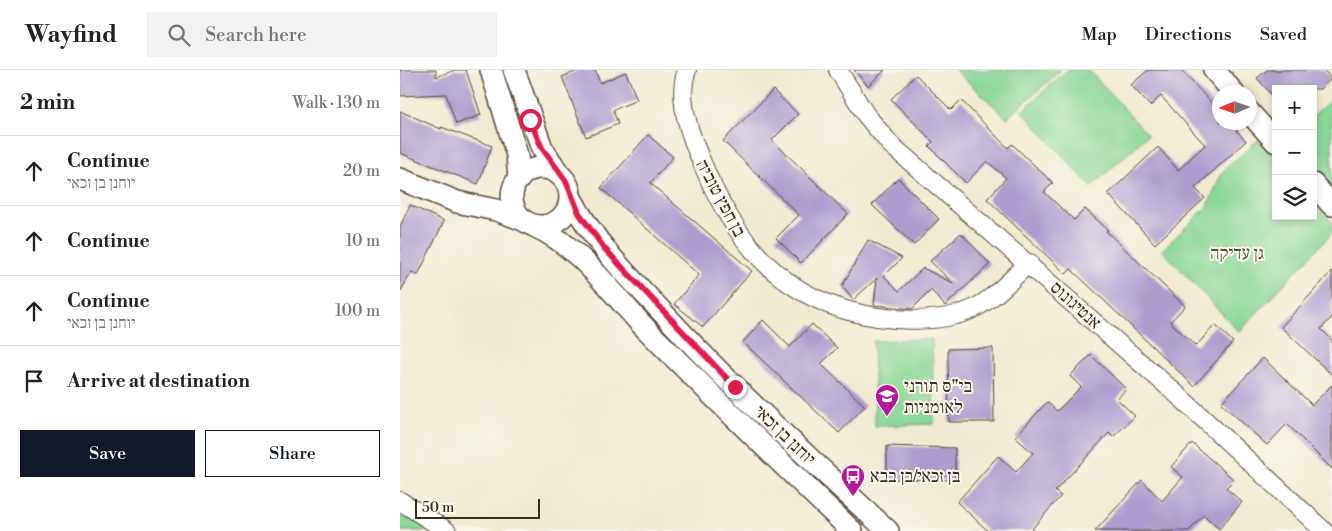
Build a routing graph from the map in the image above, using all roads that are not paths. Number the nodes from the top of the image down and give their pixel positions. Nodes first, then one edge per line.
1 (491, 70) edge
2 (514, 70) edge
3 (687, 70) edge
4 (838, 70) edge
5 (1214, 70) edge
6 (1227, 85) edge
7 (1257, 120) edge
8 (1272, 137) edge
9 (559, 174) junction
10 (400, 179) edge
11 (516, 186) junction
12 (1317, 188) edge
13 (571, 198) junction
14 (1332, 205) edge
15 (486, 207) junction
16 (528, 222) junction
17 (1029, 263) junction
18 (400, 501) edge
19 (446, 531) edge
20 (852, 531) edge
21 (888, 531) edge
22 (1324, 531) edge

1 - 11 street
2 - 9 street
3 - 17 street, בן חפץ טוביה
4 - 17 street, אנטיגונוס
5 - 6 street
7 - 8 street
9 - 11 street
9 - 13 street
10 - 15 street, יוחנן בן זכאי
11 - 15 street
11 - 16 street
12 - 14 street
13 - 16 street
13 - 21 street, יוחנן בן זכאי
15 - 16 street, יוחנן בן זכאי
16 - 20 street, יוחנן בן זכאי
17 - 22 street, אנטיגונוס
18 - 19 street

